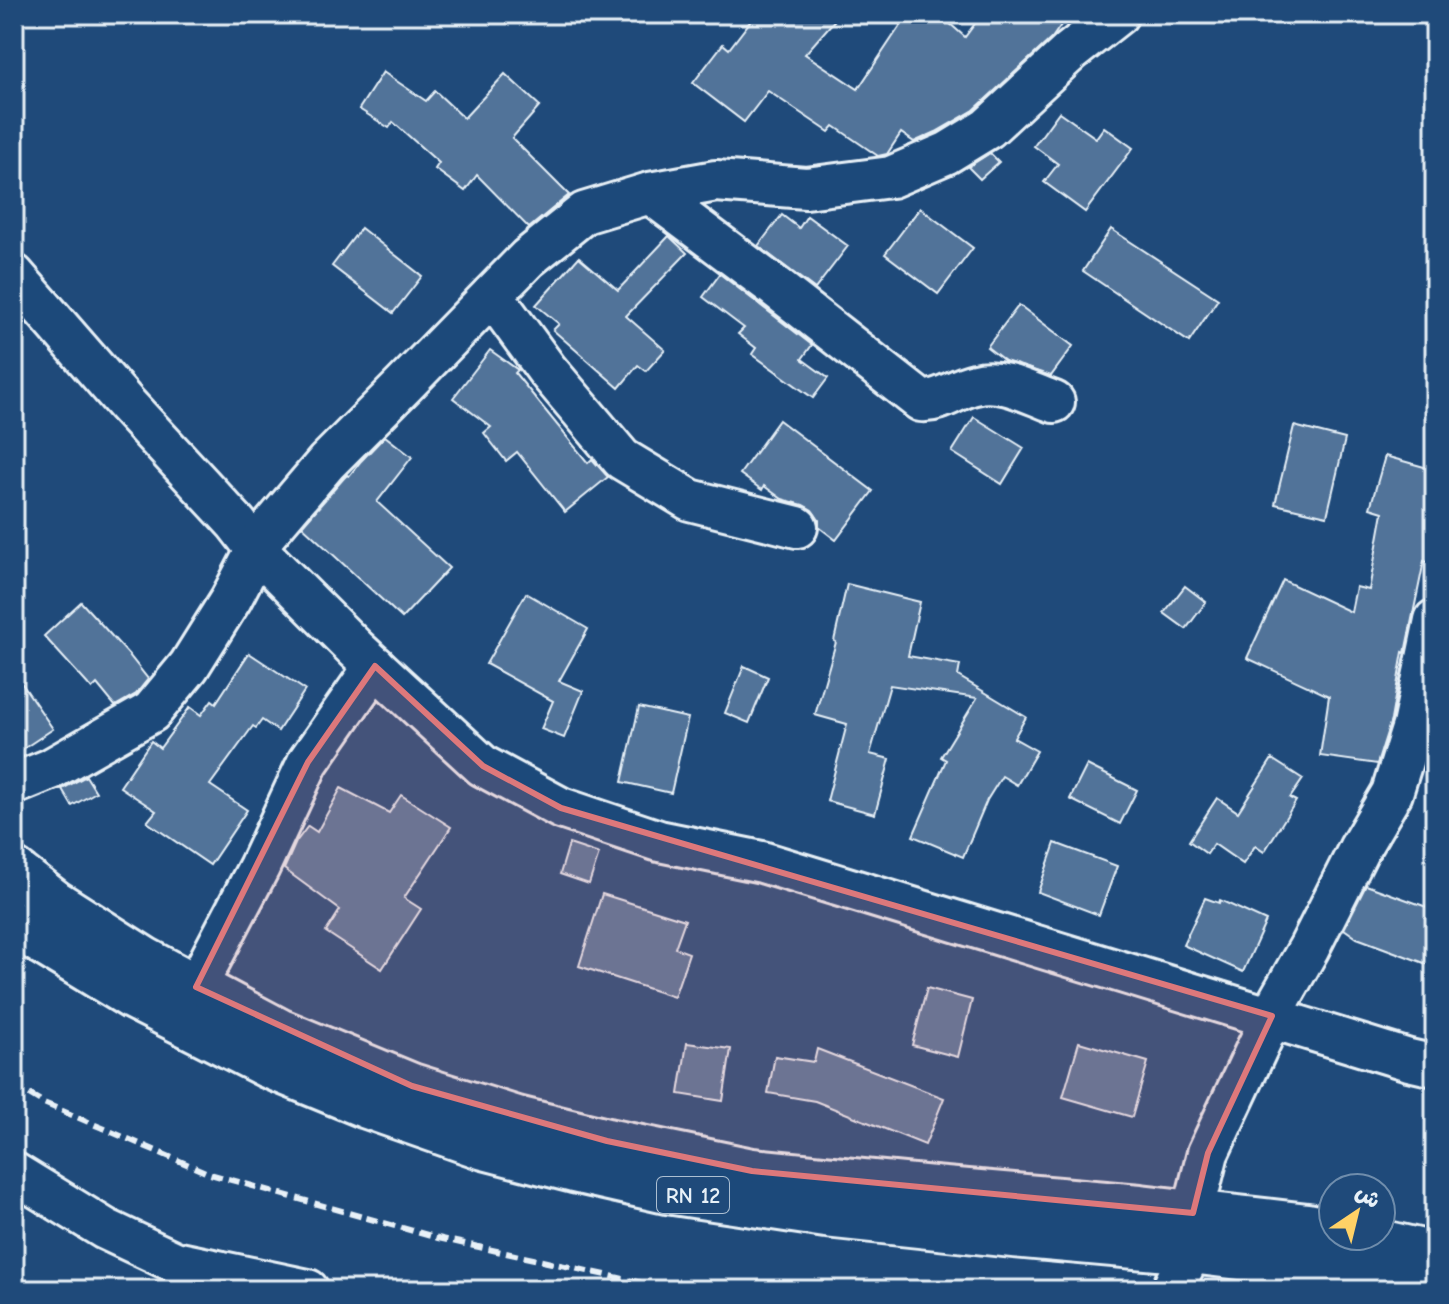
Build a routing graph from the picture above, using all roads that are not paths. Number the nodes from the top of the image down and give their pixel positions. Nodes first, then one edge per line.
1 (1118, 14) edge
2 (650, 193) junction
3 (14, 275) edge
4 (492, 295) junction
5 (1054, 402) dead end
6 (797, 527) dead end
7 (257, 550) junction
8 (1435, 620) edge
9 (375, 666) junction
10 (14, 784) edge
11 (14, 871) edge
12 (14, 925) edge
13 (196, 987) junction
14 (1272, 1016) junction
15 (1435, 1066) edge
16 (14, 1173) edge
17 (1317, 1228) edge
18 (1192, 1232) junction
19 (1397, 1246) edge
20 (1435, 1255) edge
21 (308, 1290) edge
22 (1172, 1290) edge
23 (1423, 1290) edge

1 - 2 street
2 - 4 street
2 - 5 street
3 - 7 street
4 - 6 street
4 - 7 street
7 - 9 street
7 - 10 street
8 - 14 street
9 - 13 street
9 - 14 street
11 - 13 highway, RN 12
12 - 18 highway, RN 12
13 - 18 highway, RN 12
14 - 15 street
14 - 18 street
16 - 21 street
17 - 18 highway, RN 12
18 - 22 street
18 - 23 highway, RN 12
19 - 20 highway

